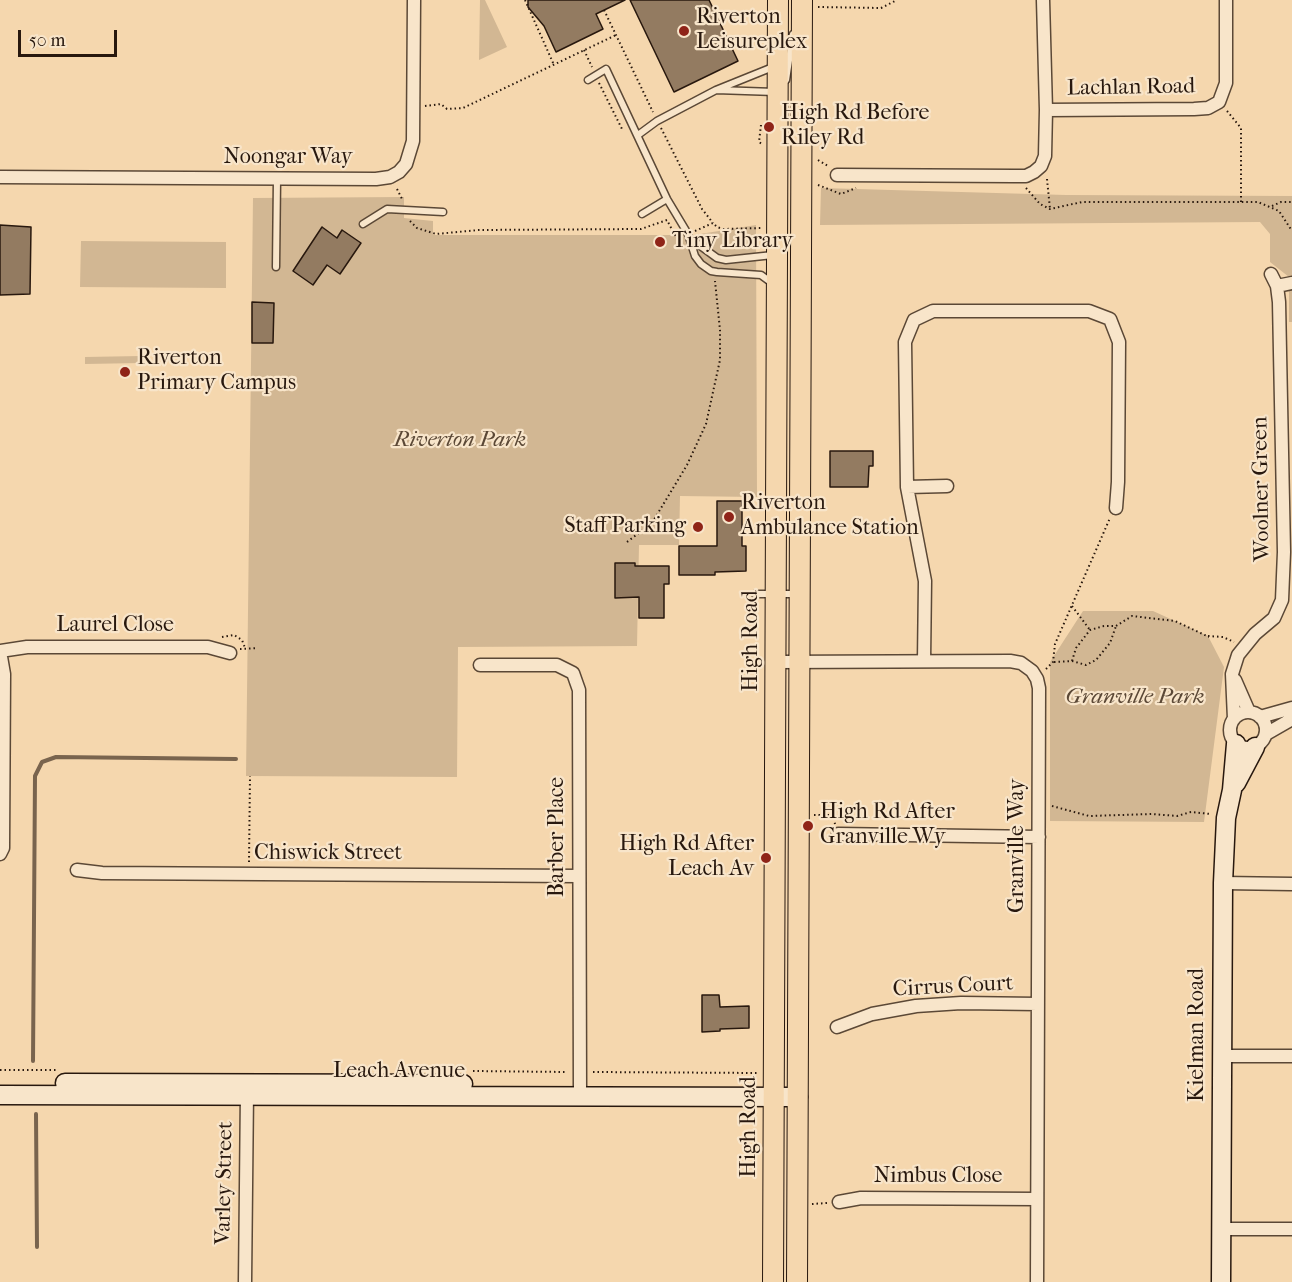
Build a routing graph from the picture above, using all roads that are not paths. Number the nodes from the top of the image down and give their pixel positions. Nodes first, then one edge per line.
1 (414, 0) edge
2 (778, 0) edge
3 (1043, 0) edge
4 (1226, 0) edge
5 (806, 2) edge
6 (778, 65) junction
7 (588, 80) dead end
8 (716, 90) junction
9 (778, 92) junction
10 (1047, 110) junction
11 (638, 135) junction
12 (837, 175) dead end
13 (0, 177) edge
14 (277, 179) junction
15 (668, 199) junction
16 (443, 212) dead end
17 (642, 214) dead end
18 (363, 224) dead end
19 (690, 237) junction
20 (780, 259) junction
21 (276, 267) dead end
22 (1271, 274) dead end
23 (1292, 283) edge
24 (791, 285) junction
25 (1277, 286) junction
26 (1287, 395) edge
27 (947, 486) dead end
28 (907, 487) junction
29 (1116, 508) road end
30 (1288, 552) edge
31 (755, 594) dead end
32 (776, 594) junction
33 (800, 594) junction
34 (0, 651) edge
35 (230, 653) road end
36 (924, 661) junction
37 (776, 662) junction
38 (800, 662) junction
39 (480, 665) dead end
40 (1232, 674) junction
41 (1292, 708) edge
42 (1255, 714) junction
43 (1234, 719) junction
44 (1292, 719) edge
45 (1261, 741) junction
46 (1236, 744) junction
47 (1232, 790) junction
48 (838, 834) road end
49 (1039, 837) junction
50 (0, 854) edge
51 (77, 870) dead end
52 (579, 876) junction
53 (1223, 884) junction
54 (1292, 884) edge
55 (1038, 1004) junction
56 (837, 1027) dead end
57 (1221, 1056) junction
58 (1292, 1056) edge
59 (0, 1083) edge
60 (247, 1090) junction
61 (580, 1090) junction
62 (774, 1091) junction
63 (798, 1091) junction
64 (0, 1095) edge
65 (1037, 1199) junction
66 (839, 1202) dead end
67 (1221, 1229) junction
68 (1292, 1230) edge
69 (245, 1282) edge
70 (773, 1282) edge
71 (797, 1282) edge
72 (1037, 1282) edge
73 (1221, 1282) edge

1 - 14 street, Noongar Way
2 - 6 main road, High Road
3 - 10 street
4 - 10 street, Lachlan Road
5 - 9 lane
5 - 24 main road, High Road
6 - 8 lane
6 - 9 main road, High Road
7 - 11 lane
8 - 9 lane
8 - 11 lane
9 - 20 main road, High Road
10 - 12 street
11 - 15 lane
13 - 14 street, Noongar Way
14 - 21 lane
15 - 17 lane
15 - 19 lane
16 - 18 lane
19 - 20 lane
19 - 24 lane
20 - 24 main road, High Road
22 - 25 street, Woolner Green
23 - 25 street
24 - 32 main road, High Road
24 - 33 main road, High Road
25 - 26 street, Woolner Green
26 - 30 street, Woolner Green
27 - 28 street
28 - 29 street
28 - 36 street
30 - 40 street, Woolner Green
31 - 32 lane
32 - 33 lane
32 - 37 main road, High Road
33 - 38 main road, High Road
34 - 35 street, Laurel Close
34 - 50 street
36 - 38 street
36 - 49 street, Granville Way
37 - 38 street
37 - 62 main road, High Road
38 - 63 main road, High Road
39 - 52 street, Barber Place
40 - 42 street
40 - 43 street, Kielman Road
41 - 42 street
42 - 43 street
42 - 45 street
43 - 46 street, Kielman Road
44 - 45 street
45 - 46 street
45 - 47 street, Kielman Road
46 - 47 street, Kielman Road
47 - 53 street, Kielman Road
48 - 49 street
49 - 55 street, Granville Way
51 - 52 street, Chiswick Street
52 - 61 street, Barber Place
53 - 54 street
53 - 57 street, Kielman Road
55 - 56 street, Cirrus Court
55 - 65 street, Granville Way
57 - 58 street
57 - 67 street, Kielman Road
59 - 60 street, Leach Avenue
60 - 61 street, Leach Avenue
60 - 64 street, Leach Avenue
60 - 69 street, Varley Street
61 - 62 street, Leach Avenue
62 - 63 street, Leach Avenue
62 - 70 main road, High Road
63 - 71 main road, High Road
65 - 66 street, Nimbus Close
65 - 72 street, Granville Way
67 - 68 street
67 - 73 street, Kielman Road

